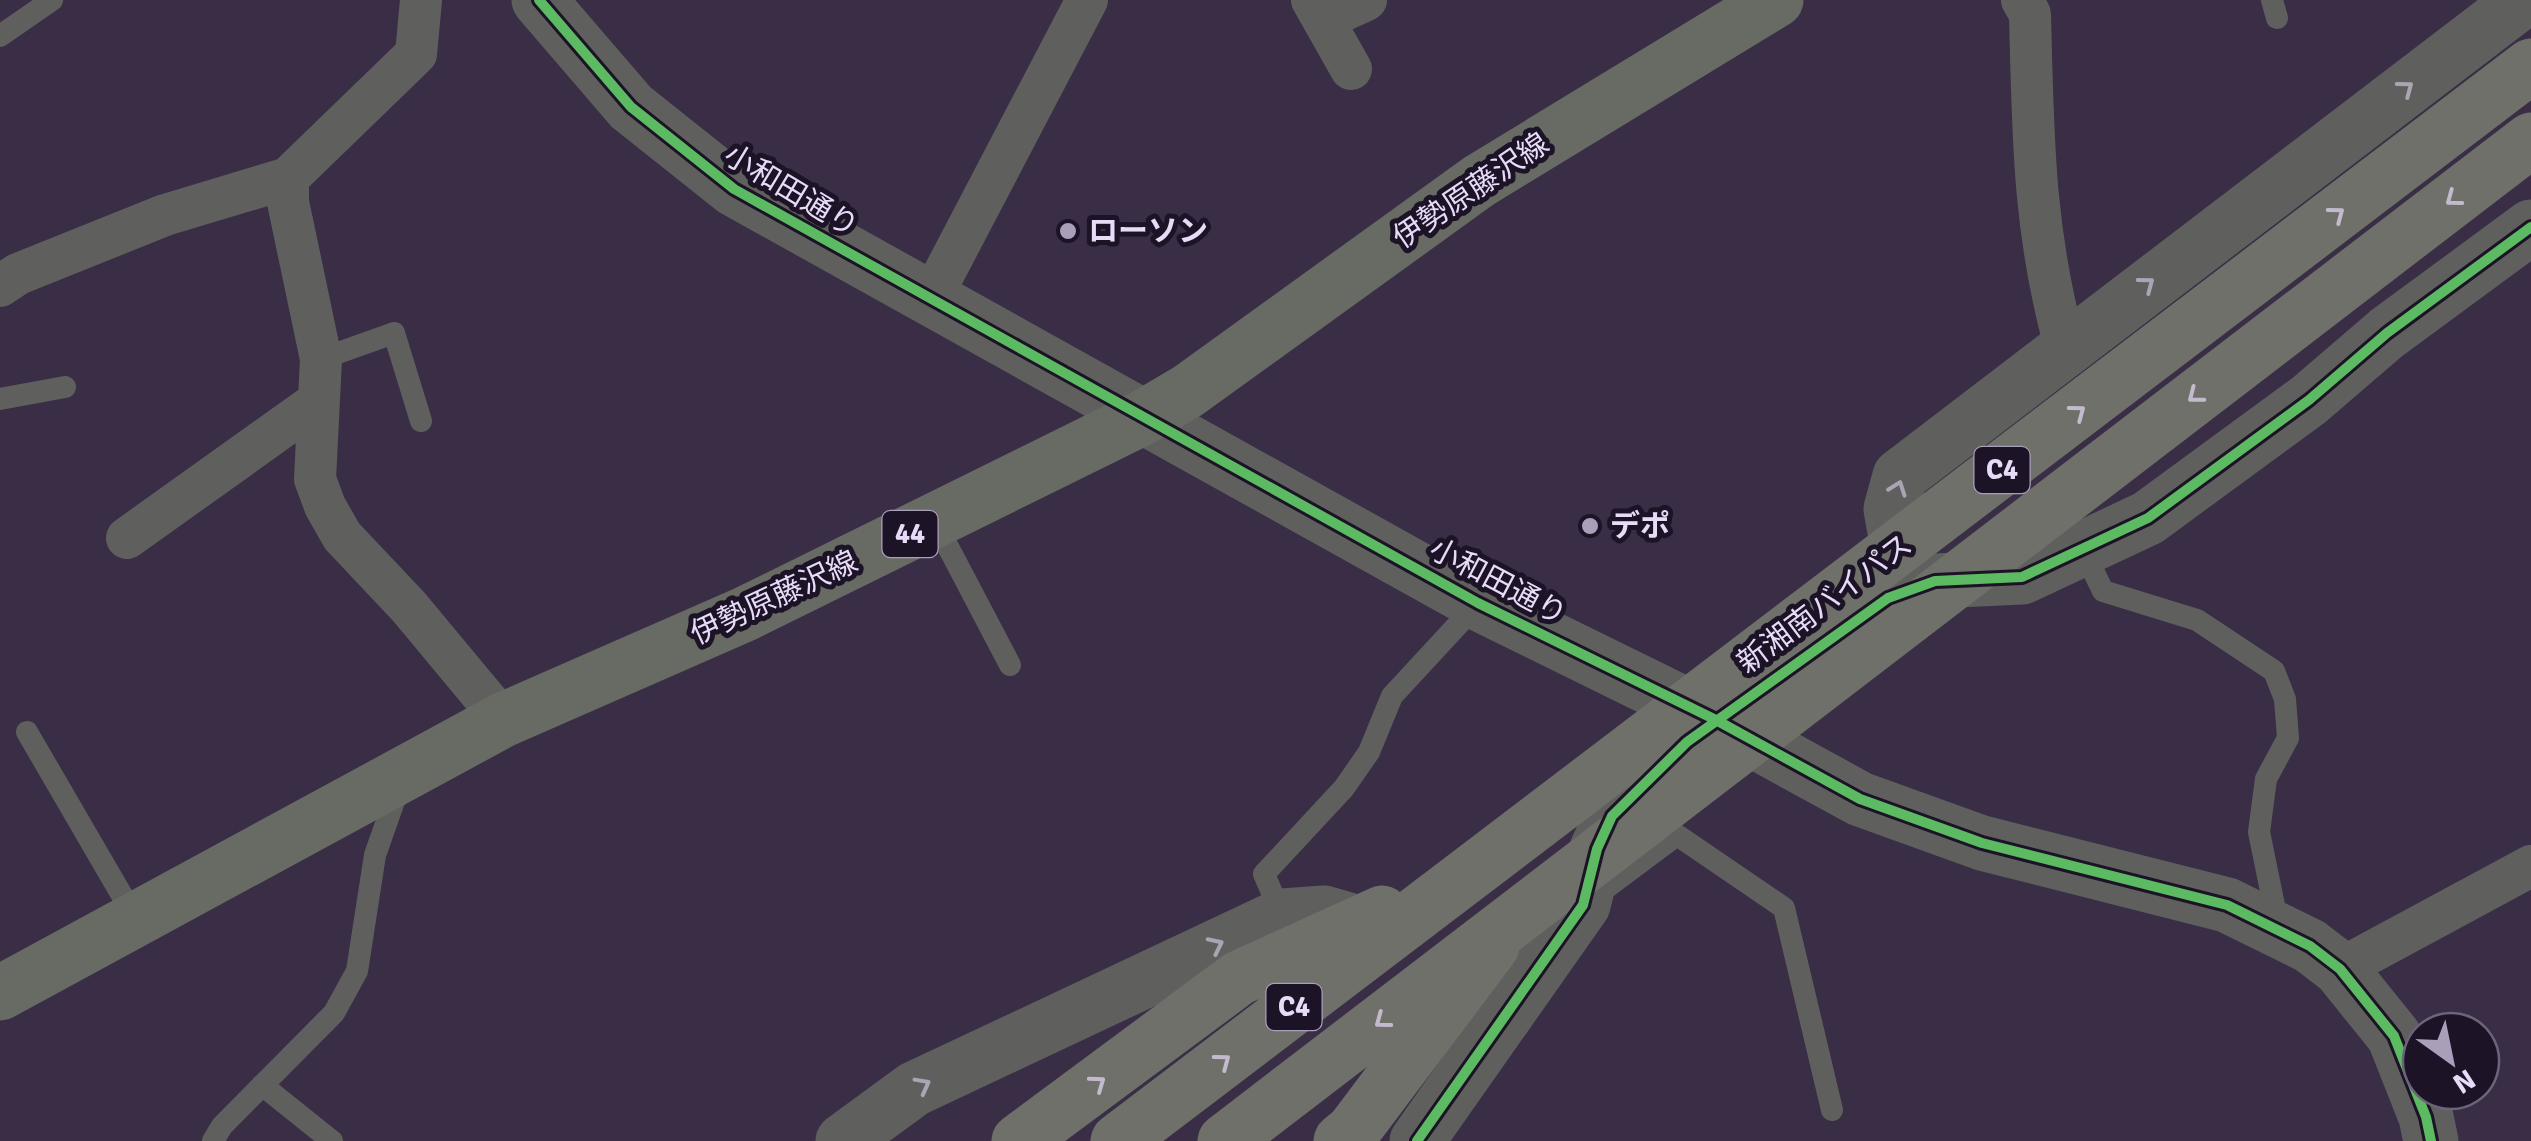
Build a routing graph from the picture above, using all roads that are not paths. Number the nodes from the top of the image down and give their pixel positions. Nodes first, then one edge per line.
1 (52, 0) edge
2 (421, 0) edge
3 (539, 0) edge
4 (1087, 0) edge
5 (1366, 0) edge
6 (1776, 0) edge
7 (2022, 0) edge
8 (2523, 0) edge
9 (1318, 10) edge
10 (0, 36) edge
11 (2531, 66) edge
12 (1351, 69) dead end
13 (2531, 140) edge
14 (288, 178) junction
15 (2531, 227) edge
16 (0, 286) edge
17 (930, 300) junction
18 (320, 359) junction
19 (2044, 362) junction
20 (64, 387) dead end
21 (0, 400) edge
22 (316, 403) junction
23 (1144, 417) junction
24 (422, 421) dead end
25 (934, 522) junction
26 (127, 538) dead end
27 (2084, 550) junction
28 (1888, 598) junction
29 (1478, 603) junction
30 (1010, 665) dead end
31 (503, 720) junction
32 (1716, 720) junction
33 (27, 732) dead end
34 (1672, 756) junction
35 (403, 771) junction
36 (1536, 853) junction
37 (2531, 866) edge
38 (1471, 873) junction
39 (1583, 906) junction
40 (134, 916) junction
41 (1282, 916) junction
42 (1509, 924) junction
43 (2278, 928) junction
44 (2340, 969) junction
45 (0, 993) edge
46 (262, 1086) junction
47 (1832, 1110) dead end
48 (213, 1141) edge
49 (332, 1141) edge
50 (843, 1141) edge
51 (1020, 1141) edge
52 (1118, 1141) edge
53 (1226, 1141) edge
54 (1340, 1141) edge
55 (1417, 1141) edge
56 (2430, 1141) edge

1 - 10 lane
2 - 14 street
3 - 17 street, 小和田通り
4 - 17 street
5 - 9 street
6 - 23 main road, 伊勢原藤沢線 / 44
7 - 19 street
19 -> 8 street
9 - 12 street
38 -> 11 highway, 新湘南バイパス / C4, bridge
13 -> 42 highway, 新湘南バイパス / C4, bridge
14 - 16 street
14 - 18 street
15 - 27 street
17 - 23 street, 小和田通り
18 - 22 street
18 - 24 lane
19 - 27 street
28 -> 19 street
20 - 21 lane
22 - 26 street
22 - 31 street
23 - 25 main road, 伊勢原藤沢線 / 44
23 - 29 street, 小和田通り
25 - 30 lane
25 - 31 main road, 伊勢原藤沢線 / 44
27 - 28 street
27 - 43 lane
28 - 32 street
29 - 32 street, 小和田通り
29 - 41 lane
31 - 35 main road, 伊勢原藤沢線 / 44
32 - 34 street
32 - 43 street, 小和田通り
33 - 40 lane
34 - 36 street
34 - 39 street
35 - 40 main road, 伊勢原藤沢線 / 44
35 - 46 lane
36 - 39 street
36 - 41 street
37 - 44 street
51 -> 38 highway, bridge
52 -> 38 highway, 新湘南バイパス / C4, bridge
39 - 47 lane
39 - 55 street
40 - 45 main road, 伊勢原藤沢線 / 44
50 -> 41 street
42 -> 53 highway, 新湘南バイパス / C4, bridge
42 - 54 highway, bridge
43 - 44 street, 小和田通り
44 - 56 street, 小和田通り
46 - 48 lane
46 - 49 lane

